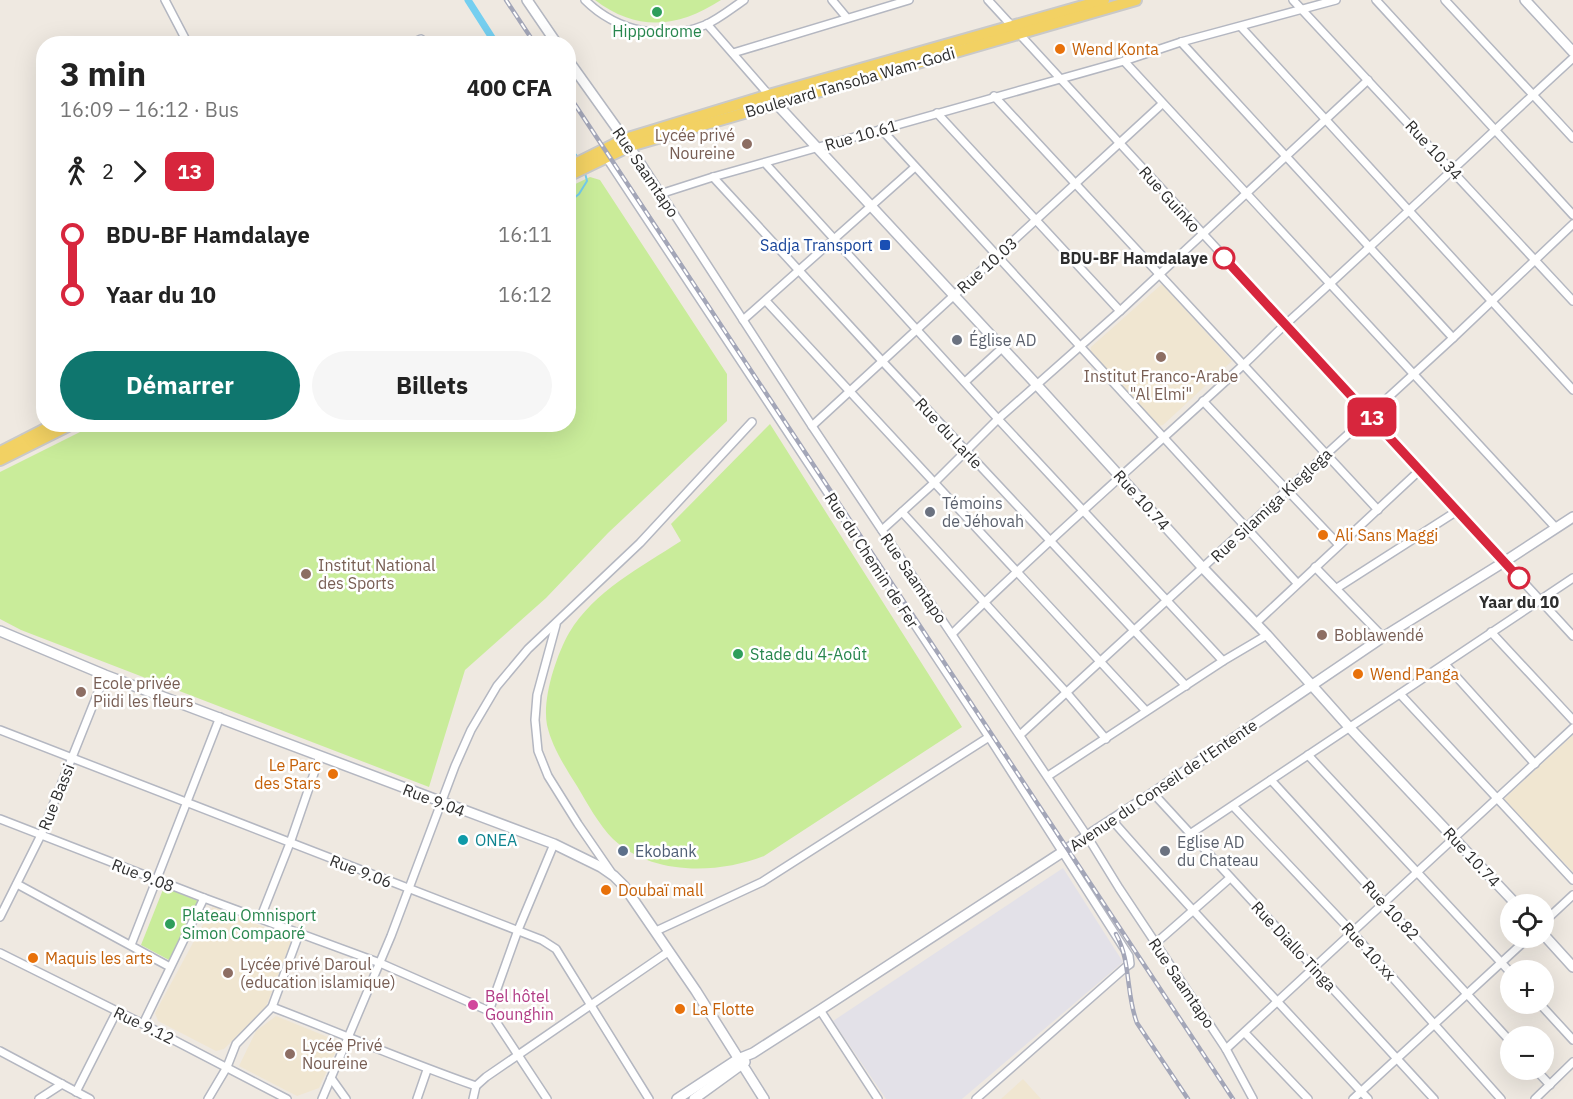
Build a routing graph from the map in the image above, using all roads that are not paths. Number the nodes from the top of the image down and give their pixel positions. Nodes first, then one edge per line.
1 (165, 0) edge
2 (527, 0) edge
3 (585, 0) edge
4 (744, 0) edge
5 (832, 0) edge
6 (907, 0) edge
7 (988, 0) edge
8 (1104, 0) edge
9 (1136, 0) edge
10 (1293, 0) edge
11 (1336, 0) edge
12 (1376, 0) edge
13 (1445, 0) edge
14 (1525, 0) edge
15 (1302, 9) junction
16 (847, 18) junction
17 (707, 24) junction
18 (1241, 27) junction
19 (1015, 30) junction
20 (184, 36) edge
21 (552, 36) edge
22 (1181, 42) junction
23 (733, 52) junction
24 (1573, 52) edge
25 (1573, 58) edge
26 (1124, 61) junction
27 (576, 71) edge
28 (1062, 78) junction
29 (1368, 80) junction
30 (1533, 95) junction
31 (994, 96) junction
32 (772, 99) junction
33 (1162, 104) junction
34 (937, 113) junction
35 (1326, 120) junction
36 (881, 129) junction
37 (1494, 130) junction
38 (1573, 138) edge
39 (628, 143) junction
40 (1120, 143) junction
41 (816, 148) junction
42 (1285, 156) junction
43 (606, 157) junction
44 (765, 163) junction
45 (576, 165) edge
46 (915, 167) junction
47 (1452, 169) junction
48 (576, 172) edge
49 (713, 177) junction
50 (1076, 184) junction
51 (1246, 193) junction
52 (660, 194) junction
53 (870, 206) junction
54 (1408, 209) junction
55 (1573, 215) edge
56 (1036, 220) junction
57 (1573, 224) edge
58 (1203, 234) junction
59 (835, 239) junction
60 (1369, 246) junction
61 (997, 256) junction
62 (1535, 260) junction
63 (799, 270) junction
64 (1160, 274) junction
65 (1332, 284) junction
66 (953, 295) junction
67 (1491, 300) junction
68 (766, 301) junction
69 (1573, 301) edge
70 (1120, 310) junction
71 (743, 320) junction
72 (1285, 324) junction
73 (917, 330) junction
74 (1453, 338) junction
75 (1002, 348) junction
76 (1080, 348) junction
77 (883, 362) junction
78 (1243, 365) junction
79 (1413, 375) junction
80 (964, 382) junction
81 (1036, 384) junction
82 (1573, 390) edge
83 (850, 393) junction
84 (1203, 401) junction
85 (1370, 414) junction
86 (998, 419) junction
87 (752, 422) dead end
88 (812, 426) junction
89 (39, 432) edge
90 (56, 432) edge
91 (1163, 438) junction
92 (966, 450) junction
93 (0, 452) edge
94 (1326, 454) junction
95 (0, 460) edge
96 (1420, 470) junction
97 (1120, 477) junction
98 (935, 482) junction
99 (1287, 490) junction
100 (1084, 510) junction
101 (1378, 510) junction
102 (1457, 511) junction
103 (902, 512) junction
104 (1573, 517) edge
105 (1246, 528) junction
106 (1556, 528) junction
107 (882, 530) junction
108 (1050, 543) junction
109 (1339, 545) junction
110 (1504, 562) junction
111 (1315, 567) junction
112 (1203, 568) junction
113 (1016, 572) junction
114 (1573, 578) edge
115 (1297, 584) junction
116 (1337, 588) junction
117 (1540, 600) junction
118 (1168, 601) junction
119 (983, 603) junction
120 (556, 622) junction
121 (1256, 623) junction
122 (0, 631) edge
123 (1135, 631) junction
124 (1491, 632) junction
125 (952, 634) junction
126 (1267, 635) junction
127 (1573, 636) edge
128 (1383, 637) junction
129 (1100, 661) junction
130 (1223, 661) junction
131 (1445, 664) junction
132 (105, 675) junction
133 (1311, 685) junction
134 (1186, 686) junction
135 (1066, 692) junction
136 (1400, 694) junction
137 (1146, 711) junction
138 (220, 717) junction
139 (1573, 720) edge
140 (1349, 727) junction
141 (1573, 728) edge
142 (0, 730) edge
143 (1020, 735) junction
144 (989, 737) junction
145 (1106, 739) junction
146 (1308, 755) junction
147 (320, 756) junction
148 (72, 759) junction
149 (1535, 764) junction
150 (1048, 776) junction
151 (1271, 780) junction
152 (1153, 793) junction
153 (1498, 799) junction
154 (186, 802) junction
155 (441, 803) junction
156 (1233, 806) junction
157 (0, 819) edge
158 (1112, 820) junction
159 (1190, 834) junction
160 (41, 835) junction
161 (1087, 836) junction
162 (1454, 837) junction
163 (290, 843) junction
164 (554, 844) junction
165 (1063, 852) junction
166 (1417, 873) junction
167 (614, 876) junction
168 (1230, 878) junction
169 (156, 880) junction
170 (1573, 880) edge
171 (17, 884) junction
172 (409, 890) junction
173 (1507, 894) edge
174 (1573, 895) edge
175 (204, 898) junction
176 (1384, 903) junction
177 (1192, 911) junction
178 (1554, 913) edge
179 (0, 917) edge
180 (260, 919) junction
181 (518, 930) junction
182 (656, 931) junction
183 (1352, 932) junction
184 (299, 934) junction
185 (1156, 943) junction
186 (131, 945) junction
187 (1554, 946) edge
188 (1518, 948) edge
189 (668, 952) junction
190 (0, 953) edge
191 (1505, 960) edge
192 (1500, 961) edge
193 (380, 963) junction
194 (1500, 965) edge
195 (170, 967) junction
196 (1314, 967) junction
197 (1573, 967) edge
198 (1468, 994) junction
199 (1278, 1001) junction
200 (591, 1005) junction
201 (272, 1007) junction
202 (820, 1010) junction
203 (117, 1011) junction
204 (489, 1011) junction
205 (1548, 1014) edge
206 (143, 1024) junction
207 (1435, 1024) junction
208 (1500, 1030) edge
209 (1245, 1033) junction
210 (350, 1037) junction
211 (1573, 1040) edge
212 (1226, 1049) junction
213 (0, 1051) edge
214 (517, 1055) junction
215 (1397, 1059) junction
216 (740, 1062) junction
217 (1573, 1062) edge
218 (227, 1067) junction
219 (428, 1070) junction
220 (331, 1078) junction
221 (1545, 1080) edge
222 (62, 1084) junction
223 (1550, 1085) junction
224 (476, 1086) junction
225 (76, 1092) junction
226 (1361, 1092) junction
227 (39, 1099) edge
228 (90, 1099) edge
229 (208, 1099) edge
230 (287, 1099) edge
231 (322, 1099) edge
232 (346, 1099) edge
233 (417, 1099) edge
234 (473, 1099) edge
235 (547, 1099) edge
236 (650, 1099) edge
237 (677, 1099) edge
238 (694, 1099) edge
239 (764, 1099) edge
240 (878, 1099) edge
241 (976, 1099) edge
242 (1253, 1099) edge
243 (1308, 1099) edge
244 (1353, 1099) edge
245 (1368, 1099) edge
246 (1434, 1099) edge
247 (1501, 1099) edge
248 (1535, 1099) edge

1 - 20 street
2 - 21 main road
3 - 17 street
4 - 17 street
5 - 16 street
6 - 16 street
7 - 19 street, Rue Guinko
8 - 19 main road, Boulevard Tansoba Wam-Godi
9 - 19 main road, Boulevard Tansoba Wam-Godi
10 - 15 street, Rue 10.34
11 - 15 street, Rue 10.61
12 - 37 street
13 - 30 street
14 - 24 main road
15 - 18 street, Rue 10.61
15 - 29 street, Rue 10.34
16 - 23 street
17 - 23 street
18 - 22 street, Rue 10.61
18 - 35 street
19 - 28 street, Rue Guinko
19 - 32 main road, Boulevard Tansoba Wam-Godi
22 - 26 street, Rue 10.61
22 - 42 street
23 - 32 street
25 - 30 street
26 - 28 street, Rue 10.61
26 - 33 street
27 - 39 main road, Rue Saamtapo
28 - 31 street, Rue 10.61
28 - 40 street, Rue Guinko
29 - 35 street
29 - 47 street, Rue 10.34
30 - 37 street
30 - 38 street
31 - 34 street, Rue 10.61
31 - 50 street
32 - 39 main road, Boulevard Tansoba Wam-Godi
32 - 41 main road, Rue 10.74
33 - 40 street, Rue 10.03
33 - 51 street
34 - 36 street, Rue 10.61
34 - 56 street
35 - 42 street
35 - 54 street
36 - 41 street, Rue 10.61
36 - 46 street
37 - 47 street
37 - 55 street
39 - 43 main road, Boulevard Tansoba Wam-Godi
39 - 45 main road, Boulevard Tansoba Wam-Godi
39 - 52 street, Rue Saamtapo
40 - 50 street, Rue 10.03
40 - 58 street, Rue Guinko
41 - 44 street, Rue 10.61
41 - 53 main road, Rue 10.74
42 - 51 street
42 - 60 street
43 - 48 main road, Boulevard Tansoba Wam-Godi
43 - 144 street, Rue du Chemin de Fer
44 - 49 street, Rue 10.61
44 - 59 street
46 - 53 street
46 - 61 street
47 - 54 street
47 - 62 street, Rue 10.34
49 - 52 street, Rue 10.61
49 - 63 street, Rue du Larle
50 - 56 street, Rue 10.03
50 - 64 street
51 - 58 street
51 - 65 street
52 - 71 street, Rue Saamtapo
53 - 59 street
53 - 66 main road, Rue 10.74
54 - 60 street
54 - 67 street
56 - 61 street, Rue 10.03
56 - 70 street
57 - 62 street, Rue Silamiga Kieglega
58 - 64 street
58 - 72 street, Rue Guinko
59 - 63 street
59 - 73 street
60 - 65 street
60 - 74 street
61 - 66 street, Rue 10.03
61 - 76 street
62 - 67 street, Rue Silamiga Kieglega
62 - 69 street, Rue 10.34
63 - 68 street
63 - 77 street, Rue du Larle
64 - 70 street
64 - 78 street
65 - 72 street
65 - 79 street
66 - 73 street, Rue 10.03
66 - 75 main road, Rue 10.74
67 - 74 street, Rue Silamiga Kieglega
67 - 82 street
68 - 71 street
68 - 83 street
70 - 76 street
71 - 88 street, Rue Saamtapo
72 - 78 street
72 - 85 street, Rue Guinko
73 - 77 street, Rue 10.03
73 - 80 street
74 - 79 street, Rue Silamiga Kieglega
75 - 80 street
75 - 81 main road, Rue 10.74
76 - 81 street
76 - 91 street
77 - 83 street, Rue 10.03
77 - 92 street, Rue du Larle
78 - 84 street
78 - 94 street
79 - 85 street, Rue Silamiga Kieglega
79 - 106 street
80 - 86 street
81 - 86 street
81 - 97 main road, Rue 10.74
83 - 88 street, Rue 10.03
83 - 98 street
84 - 91 street
84 - 99 street
85 - 94 street, Rue Silamiga Kieglega
85 - 96 street, Rue Guinko
86 - 92 street
86 - 100 street
87 - 120 street
88 - 107 street, Rue Saamtapo
89 - 93 main road
90 - 95 main road
91 - 97 street
91 - 105 street
92 - 98 street
92 - 108 street, Rue du Larle
94 - 99 street, Rue Silamiga Kieglega
94 - 101 street
96 - 101 street
96 - 102 street, Rue Guinko
97 - 100 street
97 - 112 main road, Rue 10.74
98 - 103 street
98 - 113 street
99 - 105 street, Rue Silamiga Kieglega
99 - 109 street
100 - 108 street
100 - 118 street
101 - 109 street
102 - 110 street, Rue Guinko
102 - 116 street
103 - 107 street
103 - 119 street
104 - 106 main road, Avenue du Conseil de l'Entente
105 - 112 street, Rue Silamiga Kieglega
105 - 115 street
106 - 110 main road, Avenue du Conseil de l'Entente
107 - 125 street, Rue Saamtapo
108 - 113 street
108 - 123 street, Rue du Larle
109 - 111 street
110 - 117 street, Rue Guinko
110 - 128 main road, Avenue du Conseil de l'Entente
111 - 115 street
111 - 116 street
112 - 118 street, Rue Silamiga Kieglega
112 - 121 main road, Rue 10.74
113 - 119 street
113 - 129 street
114 - 117 street
115 - 121 street
116 - 128 street
117 - 124 street
117 - 127 street, Rue Guinko
118 - 123 street, Rue Silamiga Kieglega
118 - 130 street
119 - 125 street
119 - 135 street
120 - 155 street
120 - 167 street
121 - 126 main road, Rue 10.74
122 - 132 main road, Rue 9.04
123 - 129 street, Rue Silamiga Kieglega
123 - 134 street, Rue du Larle
124 - 131 street
124 - 139 street
125 - 143 street, Rue Saamtapo
126 - 130 street
126 - 133 main road, Rue 10.74
128 - 133 main road, Avenue du Conseil de l'Entente
129 - 135 street, Rue Silamiga Kieglega
129 - 137 street
130 - 134 street
131 - 136 street
131 - 149 street
132 - 138 main road, Rue 9.04
132 - 148 street, Rue Bassi
133 - 140 main road, Rue 10.74
133 - 152 main road, Avenue du Conseil de l'Entente
134 - 137 street
135 - 143 street, Rue Silamiga Kieglega
135 - 145 street
136 - 140 street
136 - 153 street
137 - 145 street
138 - 147 main road, Rue 9.04
138 - 154 street
140 - 146 street
140 - 162 main road, Rue 10.74
141 - 149 street
142 - 148 street, Rue 9.06
143 - 150 street, Rue Saamtapo
144 - 165 street, Rue du Chemin de Fer
144 - 182 street
145 - 150 street
146 - 151 street
146 - 166 street
147 - 155 main road, Rue 9.04
147 - 163 street
148 - 154 street, Rue 9.06
148 - 160 street, Rue Bassi
149 - 153 street
150 - 161 street, Rue Saamtapo
151 - 156 street
151 - 176 street, Rue 10.82
152 - 158 main road, Avenue du Conseil de l'Entente
152 - 159 street, Rue Diallo Tinga
153 - 162 street
153 - 170 street
154 - 163 street, Rue 9.06
154 - 169 street
155 - 164 main road, Rue 9.04
155 - 172 street
156 - 159 street
156 - 183 street, Rue 10.xx
157 - 160 street, Rue 9.08
158 - 161 main road, Avenue du Conseil de l'Entente
158 - 177 street
159 - 168 street, Rue Diallo Tinga
160 - 169 street, Rue 9.08
160 - 171 street, Rue Bassi
161 - 165 main road, Avenue du Conseil de l'Entente
161 - 185 street, Rue Saamtapo
162 - 166 street
162 - 173 main road, Rue 10.74
163 - 172 street, Rue 9.06
163 - 180 street
164 - 167 main road, Rue 9.04
164 - 181 street
165 - 202 main road, Avenue du Conseil de l'Entente
165 - 241 street, Rue du Chemin de Fer
166 - 176 street
166 - 192 street
167 - 182 main road, Rue 9.04
168 - 177 street
168 - 196 street, Rue Diallo Tinga
169 - 175 street, Rue 9.08
169 - 186 street
171 - 179 street, Rue Bassi
171 - 186 street
172 - 181 street, Rue 9.06
172 - 193 street
174 - 178 street
175 - 180 street, Rue 9.08
175 - 195 street
176 - 183 street
176 - 198 street, Rue 10.82
177 - 185 street
177 - 199 street
180 - 184 street, Rue 9.08
181 - 200 street, Rue 9.06
181 - 204 street
182 - 189 main road, Rue 9.04
183 - 196 street
183 - 207 street, Rue 10.xx
184 - 193 street, Rue 9.08
184 - 201 street
185 - 212 street, Rue Saamtapo
186 - 195 street
187 - 197 main road
188 - 191 street
189 - 200 street
189 - 216 main road, Rue 9.04
190 - 203 street, Rue 9.12
193 - 204 street, Rue 9.08
193 - 210 street
194 - 198 street
195 - 206 street
196 - 199 street
196 - 215 street, Rue Diallo Tinga
198 - 207 street
198 - 208 street, Rue 10.82
199 - 209 street
199 - 226 street
200 - 214 street
200 - 236 street, Rue 9.06
201 - 210 street
201 - 218 street
202 - 216 main road, Avenue du Conseil de l'Entente
202 - 240 street
203 - 206 street, Rue 9.12
203 - 225 street
204 - 214 street
205 - 211 street
206 - 218 street, Rue 9.12
207 - 215 street
207 - 247 street, Rue 10.xx
209 - 212 street
209 - 243 street
210 - 219 street
210 - 220 street
212 - 242 street, Rue Saamtapo
213 - 222 street
214 - 224 street
214 - 235 street
215 - 226 street
215 - 246 street, Rue Diallo Tinga
216 - 237 main road, Avenue du Conseil de l'Entente
216 - 238 main road, Avenue du Conseil de l'Entente
216 - 239 main road, Rue 9.04
217 - 223 street
218 - 229 street
218 - 230 street, Rue 9.12
219 - 224 street
219 - 233 street
220 - 231 street
220 - 232 street
221 - 223 street
222 - 225 street
222 - 227 street
223 - 248 street
224 - 234 street
225 - 228 street
226 - 244 street
226 - 245 street

